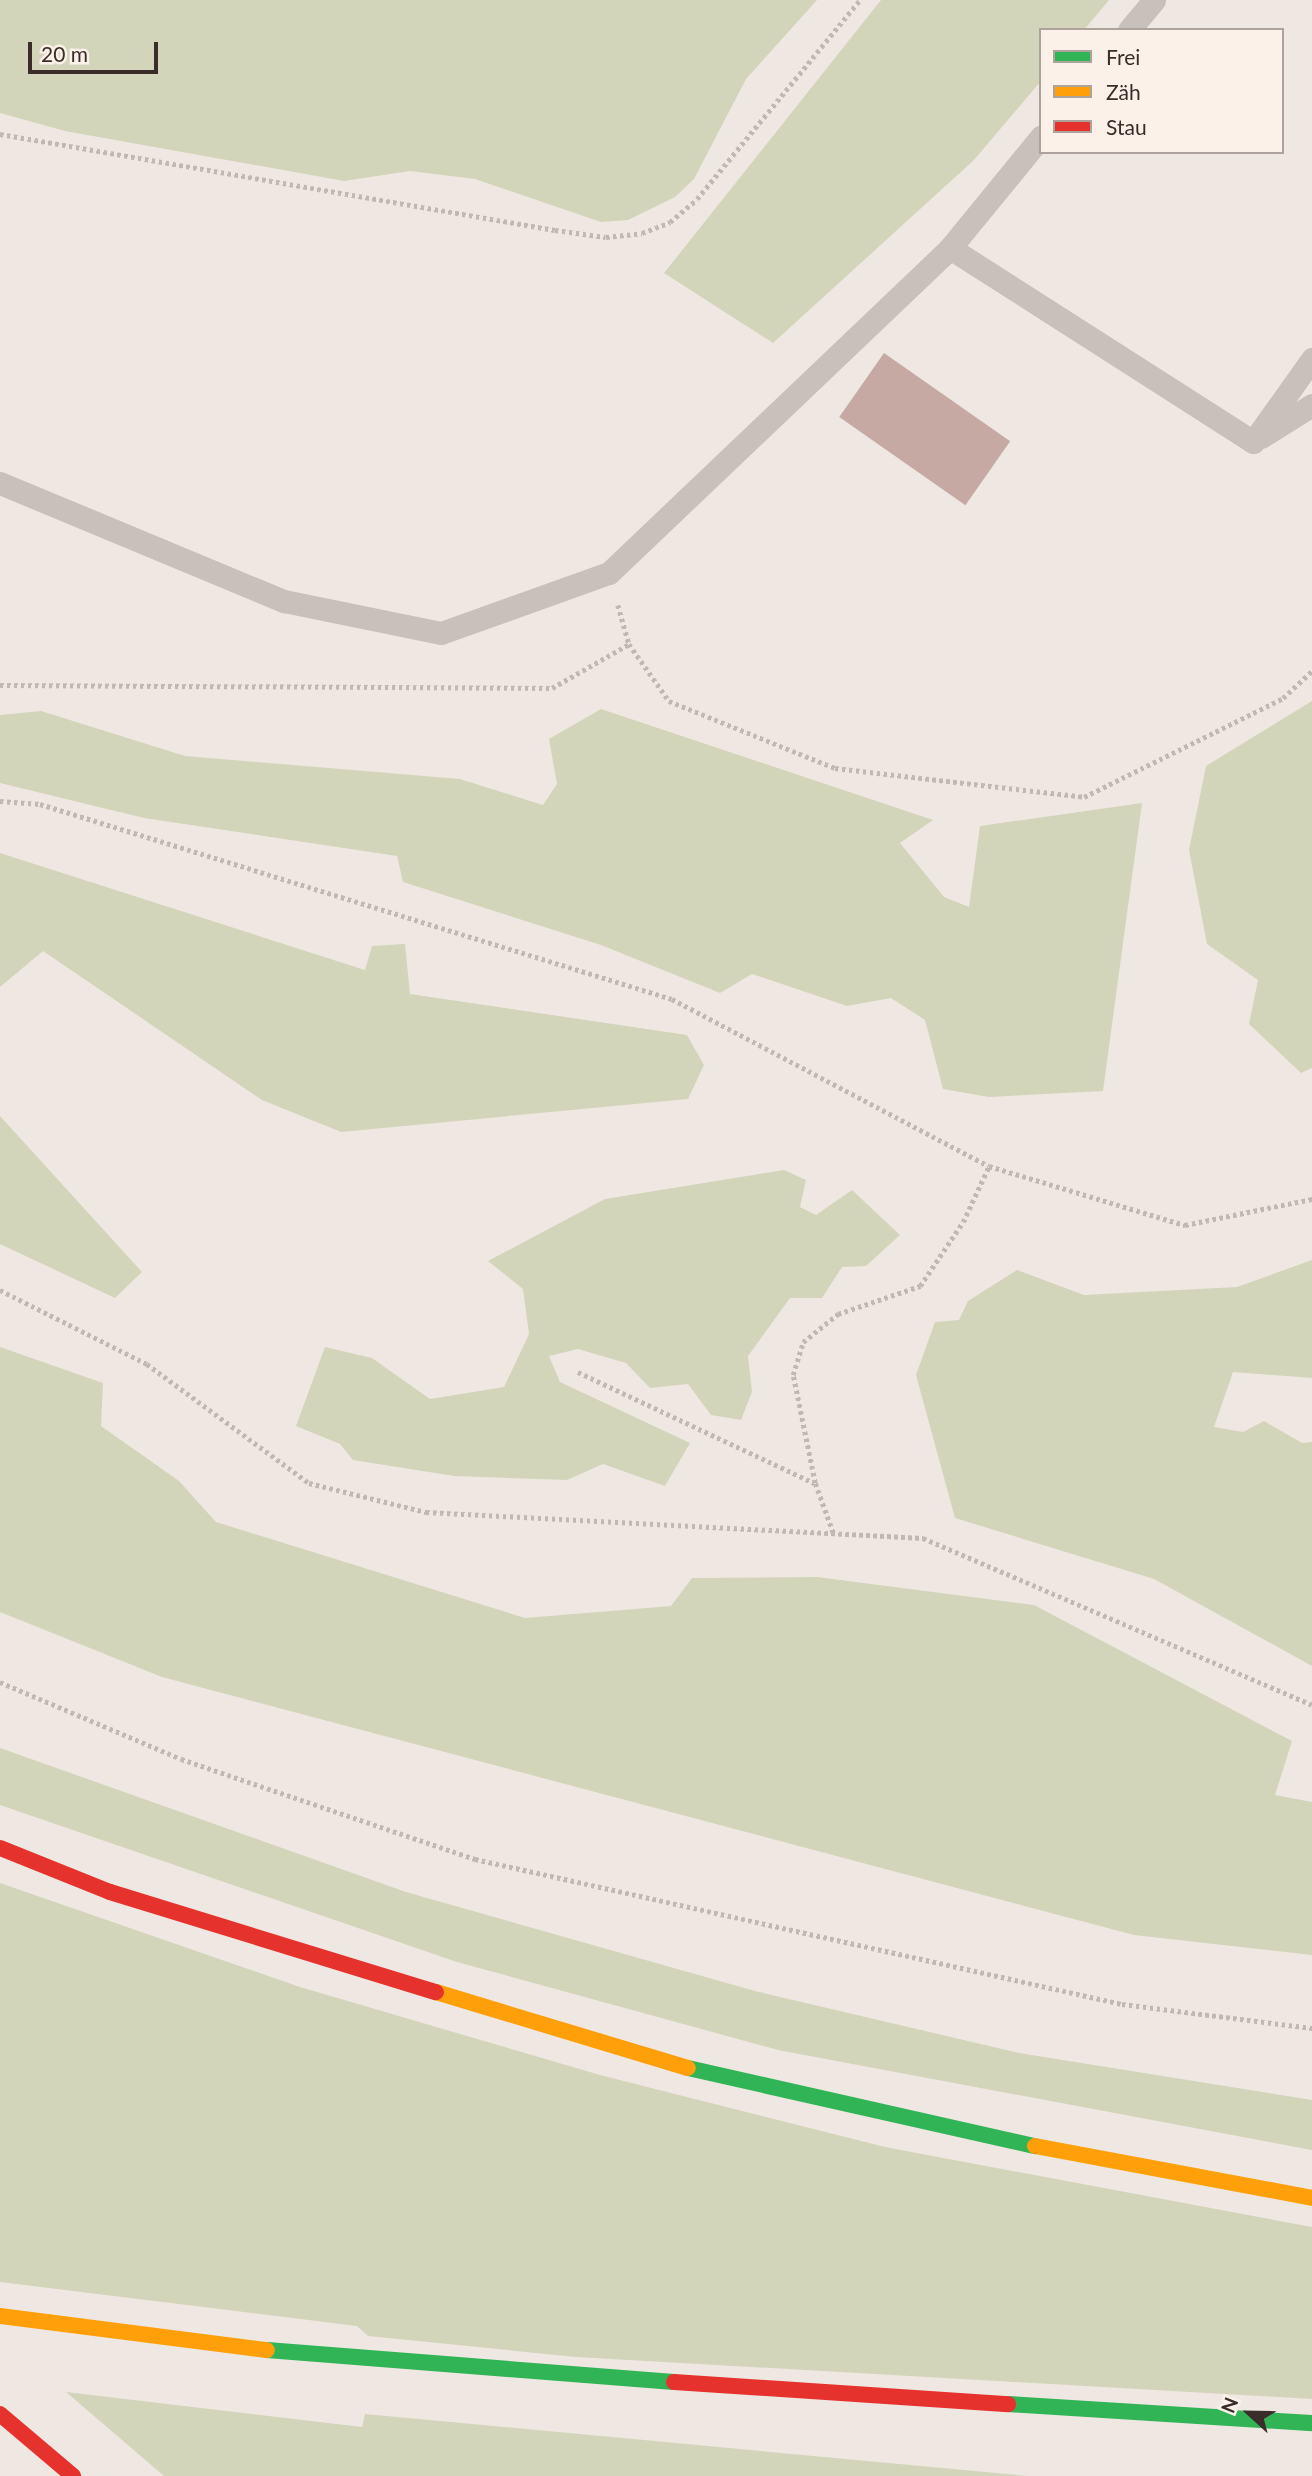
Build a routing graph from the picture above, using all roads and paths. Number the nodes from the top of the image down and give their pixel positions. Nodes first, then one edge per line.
1 (860, 0) edge
2 (1154, 0) edge
3 (1131, 28) edge
4 (0, 134) edge
5 (1039, 139) edge
6 (950, 248) junction
7 (1312, 359) edge
8 (1312, 405) edge
9 (1253, 442) junction
10 (0, 483) edge
11 (609, 573) junction
12 (629, 644) junction
13 (1312, 671) edge
14 (0, 685) edge
15 (0, 801) edge
16 (989, 1166) junction
17 (1312, 1199) edge
18 (0, 1290) edge
19 (578, 1372) dead end
20 (815, 1483) junction
21 (833, 1533) junction
22 (0, 1682) edge
23 (1312, 1705) edge
24 (0, 1847) edge
25 (1312, 2028) edge
26 (1312, 2198) edge
27 (0, 2316) edge
28 (0, 2414) edge
29 (1312, 2423) edge
30 (73, 2476) edge

1 - 4 path
2 - 3 lane
5 - 6 lane
6 - 9 lane
6 - 11 lane
7 - 9 lane
8 - 9 lane
10 - 11 lane
11 - 12 path
12 - 13 path
12 - 14 path
15 - 16 path
16 - 17 path
16 - 20 path
18 - 21 path
19 - 20 path
20 - 21 path
21 - 23 path
22 - 25 path
24 - 26 highway
27 - 29 highway
28 - 30 highway

